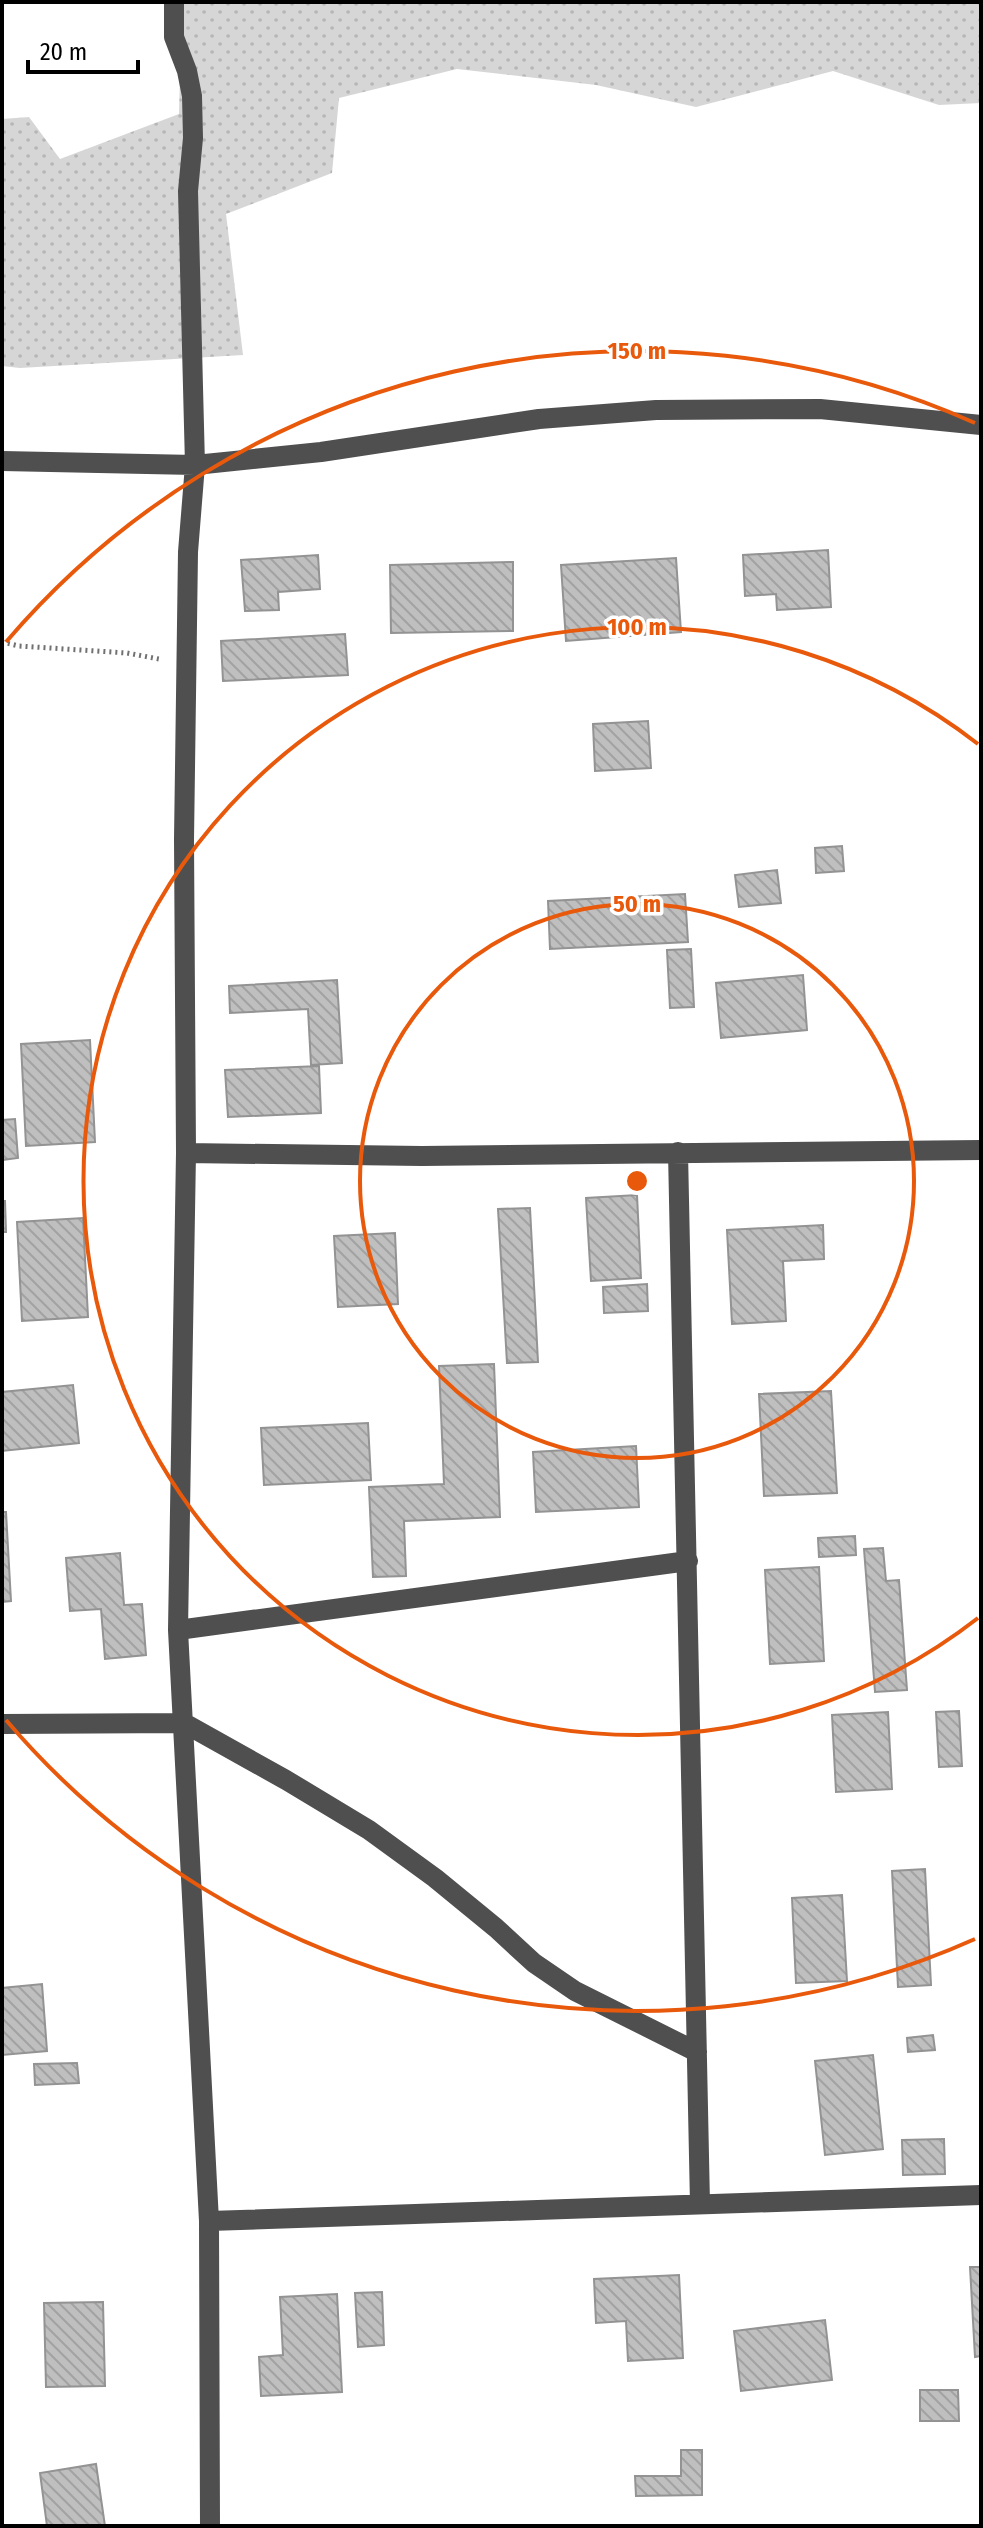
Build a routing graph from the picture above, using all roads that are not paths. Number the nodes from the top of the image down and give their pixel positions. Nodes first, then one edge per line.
1 (174, 2) edge
2 (981, 425) edge
3 (2, 461) edge
4 (195, 465) junction
5 (981, 1150) edge
6 (678, 1152) junction
7 (186, 1153) junction
8 (688, 1561) junction
9 (178, 1630) junction
10 (184, 1723) junction
11 (2, 1724) edge
12 (697, 2052) junction
13 (981, 2195) edge
14 (700, 2204) junction
15 (209, 2221) junction
16 (210, 2526) edge

1 - 4 street
2 - 4 street
3 - 4 street
4 - 7 street
5 - 6 street
6 - 7 street
6 - 8 street
7 - 9 street
8 - 9 street
8 - 12 street
9 - 10 street
10 - 11 street
10 - 12 street
10 - 15 street
12 - 14 street
13 - 14 street
14 - 15 street
15 - 16 street

